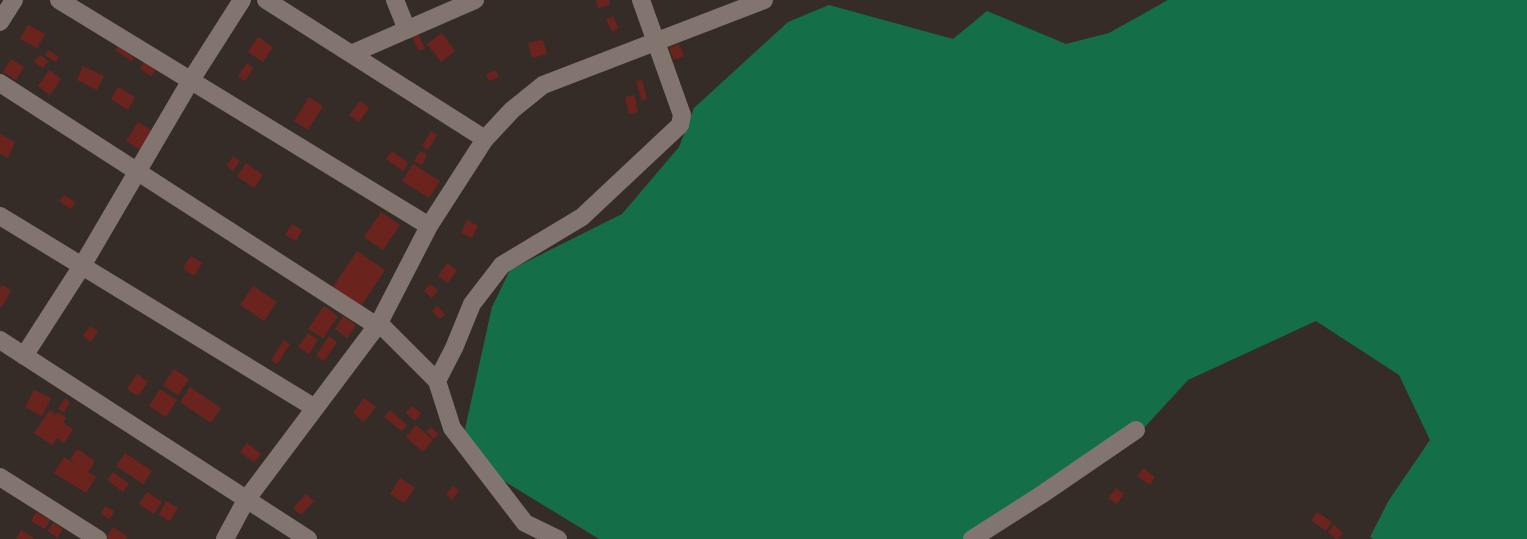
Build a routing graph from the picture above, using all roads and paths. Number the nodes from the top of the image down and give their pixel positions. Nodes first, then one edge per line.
1 (14, 0) edge
2 (60, 0) edge
3 (242, 0) edge
4 (266, 0) edge
5 (395, 0) edge
6 (475, 0) edge
7 (641, 0) edge
8 (764, 0) edge
9 (0, 22) edge
10 (407, 30) junction
11 (656, 40) junction
12 (351, 54) junction
13 (191, 80) junction
14 (0, 83) edge
15 (485, 139) junction
16 (137, 171) junction
17 (0, 216) edge
18 (429, 226) junction
19 (82, 266) junction
20 (378, 324) junction
21 (0, 340) edge
22 (24, 356) junction
23 (437, 381) junction
24 (314, 408) junction
25 (1136, 430) dead end
26 (0, 477) edge
27 (246, 500) junction
28 (98, 539) edge
29 (225, 539) edge
30 (308, 539) edge
31 (558, 539) edge
32 (972, 539) edge

1 - 9 street
2 - 13 street
3 - 13 street
4 - 12 street
5 - 10 street
6 - 10 street
7 - 11 street
8 - 11 street
10 - 12 street
11 - 15 street
11 - 23 street
12 - 15 street
13 - 16 street
13 - 18 street
14 - 16 street
15 - 18 street
16 - 19 street
16 - 20 street
17 - 19 street
18 - 20 street
19 - 22 street
19 - 24 street
20 - 23 street
20 - 24 street
21 - 22 street
22 - 27 street
23 - 31 street
24 - 27 street
25 - 32 street
26 - 28 street
27 - 29 street
27 - 30 street

